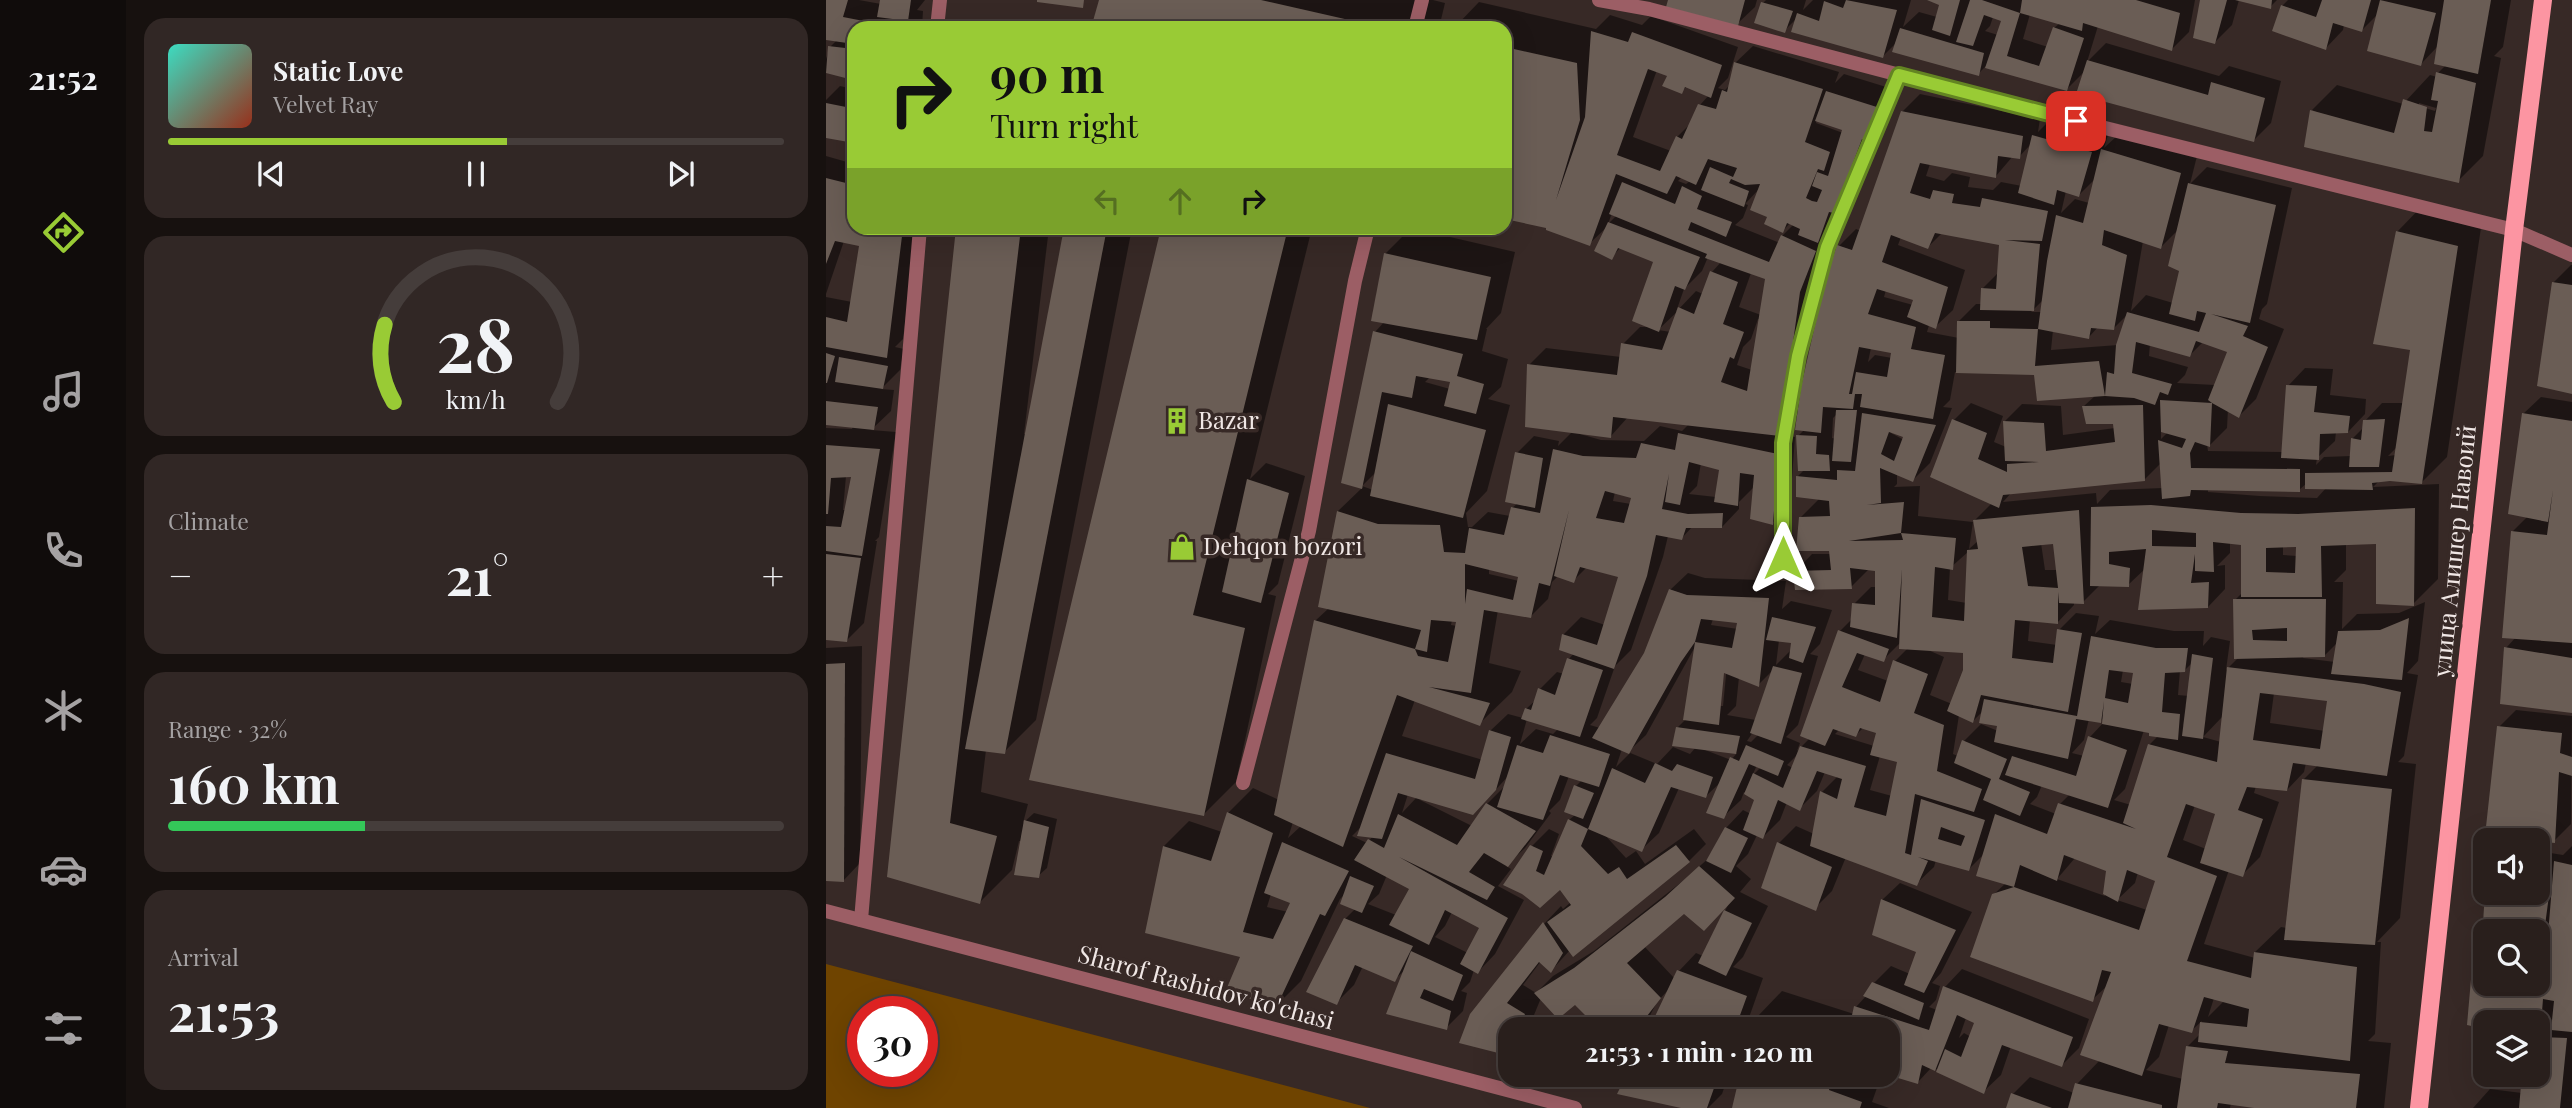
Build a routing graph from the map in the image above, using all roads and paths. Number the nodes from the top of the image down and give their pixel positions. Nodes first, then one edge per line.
1 (940, 0) edge
2 (1422, 0) edge
3 (1600, 0) edge
4 (2543, 0) edge
5 (938, 21) edge
6 (1417, 21) edge
7 (1899, 75) junction
8 (2514, 230) junction
9 (919, 235) edge
10 (1366, 235) edge
11 (2572, 255) edge
12 (1783, 558) dead end
13 (1243, 783) dead end
14 (826, 911) edge
15 (861, 920) junction
16 (1575, 1108) edge
17 (2420, 1108) edge

1 - 5 street
2 - 6 street
3 - 7 street
4 - 8 main road, улица Алишер Навоий
7 - 8 street
7 - 12 street
8 - 11 street
8 - 17 main road, улица Алишер Навоий
9 - 15 street
10 - 13 street
14 - 15 street, Sharof Rashidov ko'chasi
15 - 16 street, Sharof Rashidov ko'chasi

